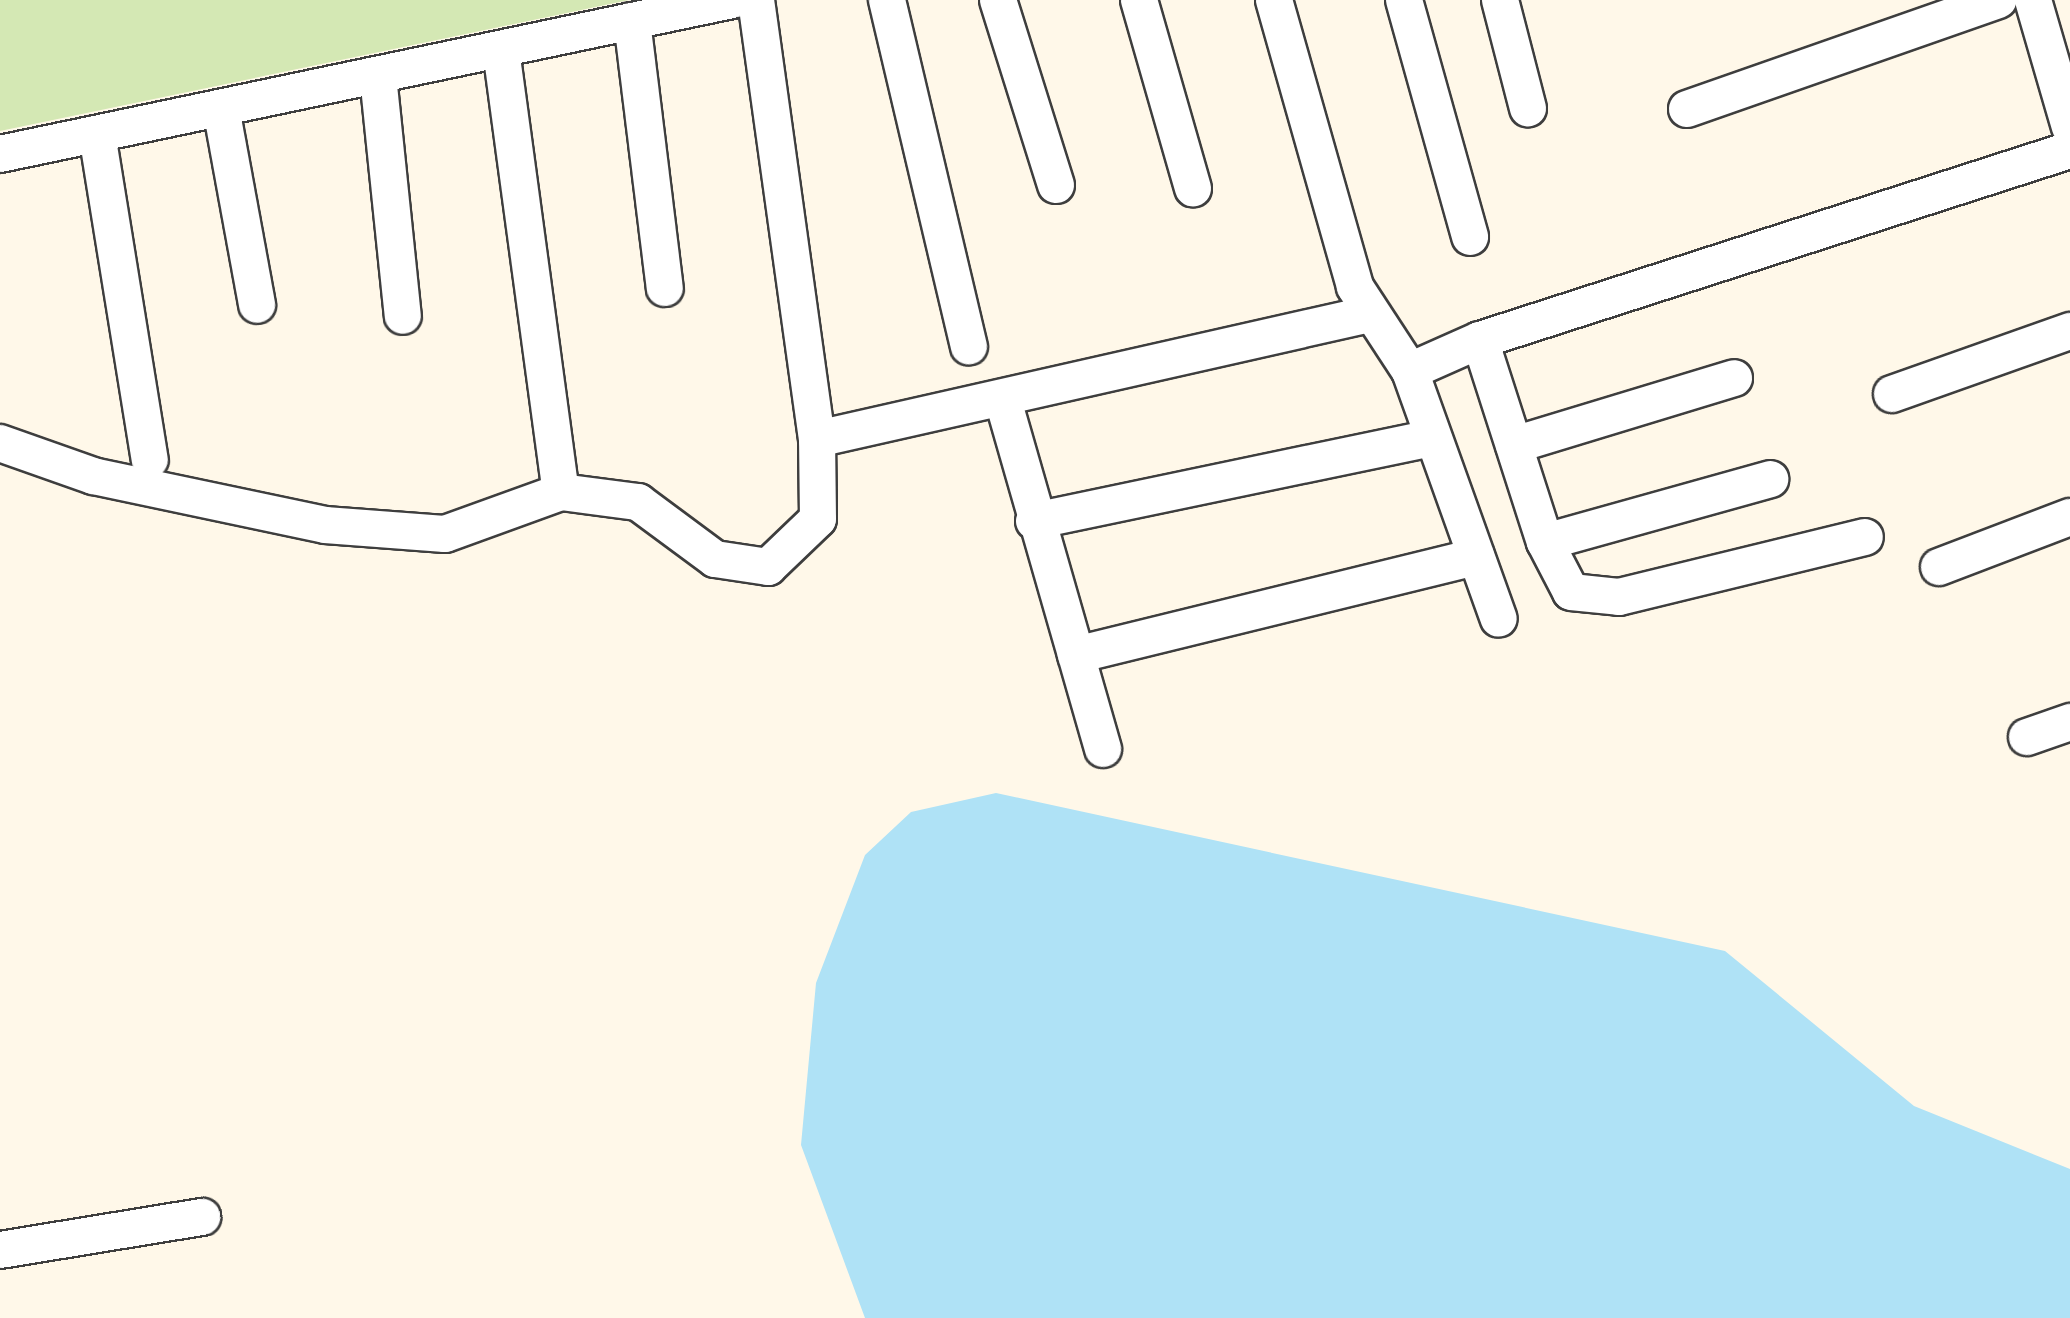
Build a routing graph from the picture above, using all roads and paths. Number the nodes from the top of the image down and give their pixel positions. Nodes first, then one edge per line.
1 (732, 0) edge
2 (756, 0) edge
3 (887, 0) edge
4 (998, 0) edge
5 (1139, 0) edge
6 (1274, 0) edge
7 (1404, 0) edge
8 (1500, 0) edge
9 (1998, 0) edge
10 (2033, 0) edge
11 (632, 21) junction
12 (501, 50) junction
13 (378, 76) junction
14 (221, 108) junction
15 (1528, 108) dead end
16 (1687, 109) dead end
17 (2070, 127) edge
18 (97, 134) junction
19 (2070, 150) edge
20 (0, 154) edge
21 (1056, 185) dead end
22 (1193, 188) dead end
23 (1470, 237) dead end
24 (665, 288) dead end
25 (257, 305) dead end
26 (1370, 314) junction
27 (403, 316) dead end
28 (2070, 331) edge
29 (1480, 340) junction
30 (969, 346) dead end
31 (1410, 371) junction
32 (1734, 378) dead end
33 (1892, 394) dead end
34 (1003, 400) junction
35 (1432, 438) junction
36 (817, 439) junction
37 (0, 443) edge
38 (1514, 445) junction
39 (150, 460) dead end
40 (1770, 479) dead end
41 (561, 492) junction
42 (2070, 517) edge
43 (1034, 521) junction
44 (1865, 537) dead end
45 (1545, 542) junction
46 (1476, 557) junction
47 (1939, 567) dead end
48 (1499, 619) dead end
49 (1076, 655) junction
50 (2070, 722) edge
51 (2027, 737) dead end
52 (1103, 749) dead end
53 (202, 1217) dead end
54 (0, 1250) edge

1 - 11 street
2 - 36 street
3 - 30 street
4 - 21 street
5 - 22 street
6 - 26 street
7 - 23 street
8 - 15 street
9 - 16 street
10 - 17 street
11 - 12 street
11 - 24 street
12 - 13 street
12 - 41 street
13 - 14 street
13 - 27 street
14 - 18 street
14 - 25 street
18 - 20 street
18 - 39 street
19 - 29 street
26 - 31 street
26 - 34 street
28 - 33 street
29 - 31 street
29 - 38 street
31 - 35 street
32 - 38 street
34 - 36 street
34 - 43 street
35 - 43 street
35 - 46 street
36 - 41 street
37 - 41 street
38 - 45 street
40 - 45 street
42 - 47 street
43 - 49 street
44 - 45 street
46 - 48 street
46 - 49 street
49 - 52 street
50 - 51 street
53 - 54 street

